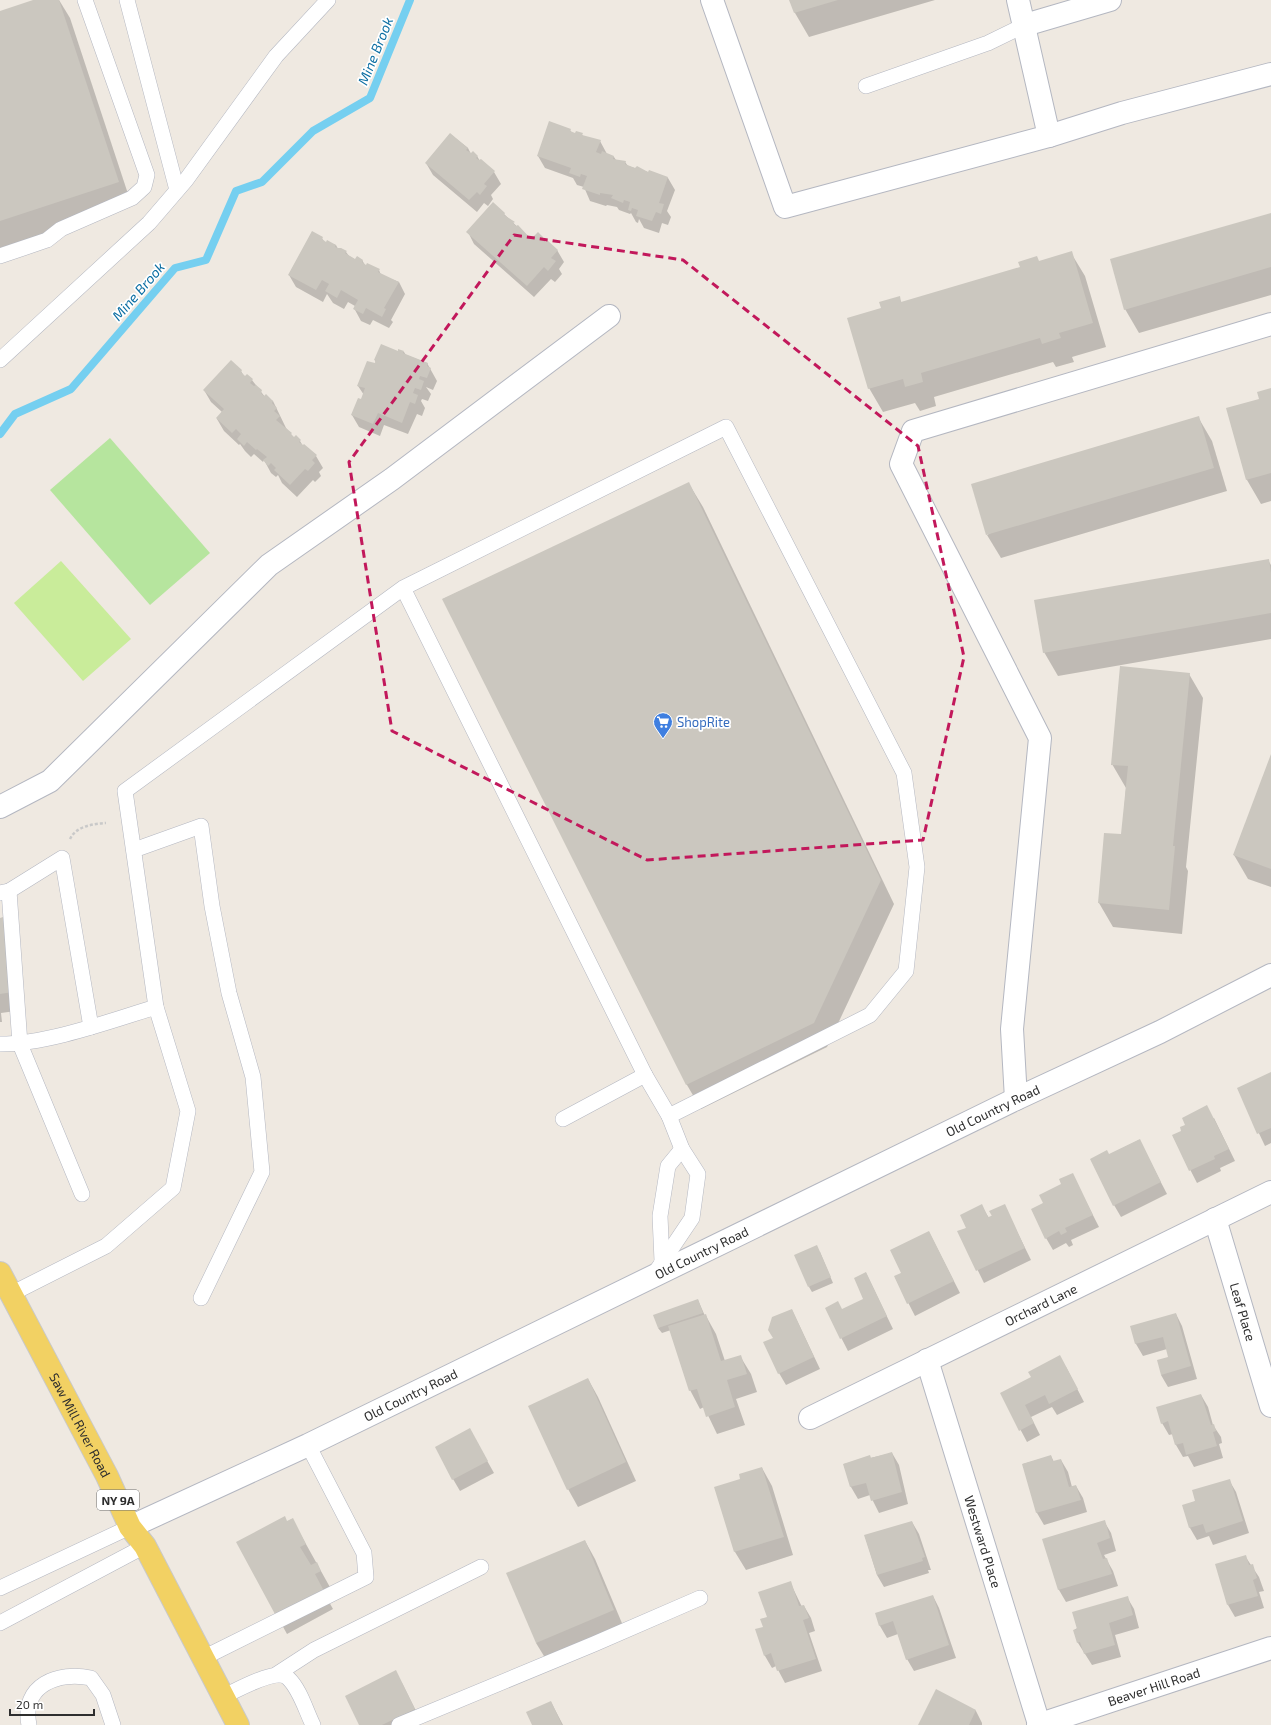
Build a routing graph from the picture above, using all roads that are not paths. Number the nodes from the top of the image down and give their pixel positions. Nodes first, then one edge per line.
1 (85, 0) edge
2 (127, 0) edge
3 (328, 0) edge
4 (712, 0) edge
5 (1018, 0) edge
6 (1110, 0) edge
7 (1025, 25) junction
8 (1271, 74) edge
9 (866, 86) dead end
10 (1049, 136) junction
11 (177, 190) junction
12 (0, 256) edge
13 (610, 316) dead end
14 (1271, 324) edge
15 (0, 360) edge
16 (403, 588) junction
17 (0, 807) edge
18 (134, 850) junction
19 (5, 892) edge
20 (1271, 976) edge
21 (156, 1007) junction
22 (91, 1027) junction
23 (0, 1044) edge
24 (20, 1044) junction
25 (645, 1076) junction
26 (1016, 1099) junction
27 (669, 1116) junction
28 (563, 1119) dead end
29 (682, 1149) junction
30 (1271, 1192) edge
31 (82, 1194) dead end
32 (1215, 1219) junction
33 (658, 1268) junction
34 (0, 1273) edge
35 (11, 1294) junction
36 (201, 1298) dead end
37 (927, 1360) junction
38 (1271, 1406) edge
39 (810, 1418) dead end
40 (308, 1445) junction
41 (130, 1527) junction
42 (145, 1546) junction
43 (481, 1567) dead end
44 (0, 1588) edge
45 (700, 1598) dead end
46 (0, 1623) edge
47 (1271, 1648) edge
48 (202, 1658) junction
49 (277, 1674) junction
50 (222, 1697) junction
51 (1038, 1724) edge
52 (28, 1725) edge
53 (113, 1725) edge
54 (238, 1725) edge
55 (313, 1725) edge
56 (398, 1725) edge

1 - 12 lane
2 - 11 lane
3 - 11 lane
4 - 10 street
5 - 7 street
6 - 7 street
7 - 9 lane
7 - 10 street
8 - 10 street
11 - 15 lane
13 - 17 street
14 - 26 street
16 - 18 lane
16 - 25 lane
16 - 27 lane
18 - 21 lane
18 - 36 lane
19 - 22 lane
19 - 24 lane
20 - 26 street, Old Country Road
21 - 22 lane
21 - 35 lane
22 - 24 lane
23 - 24 lane
24 - 31 lane
25 - 27 lane
25 - 28 lane
26 - 33 street, Old Country Road
27 - 29 lane
29 - 33 lane
29 - 33 lane
30 - 32 street, Orchard Lane
32 - 37 street, Orchard Lane
32 - 38 street, Leaf Place
33 - 40 street, Old Country Road
34 - 35 main road, Saw Mill River Road / NY 9A
35 - 41 main road, Saw Mill River Road / NY 9A
37 - 39 street, Orchard Lane
37 - 51 street, Westward Place
40 - 41 street, Old Country Road
40 - 48 lane
41 - 42 main road, Saw Mill River Road / NY 9A
41 - 44 lane
42 - 46 lane
42 - 48 main road, Saw Mill River Road / NY 9A
43 - 49 lane
45 - 56 lane
47 - 51 street, Beaver Hill Road
48 - 50 main road, Saw Mill River Road / NY 9A
49 - 50 lane
49 - 55 lane
50 - 54 main road, Saw Mill River Road / NY 9A
52 - 53 lane

